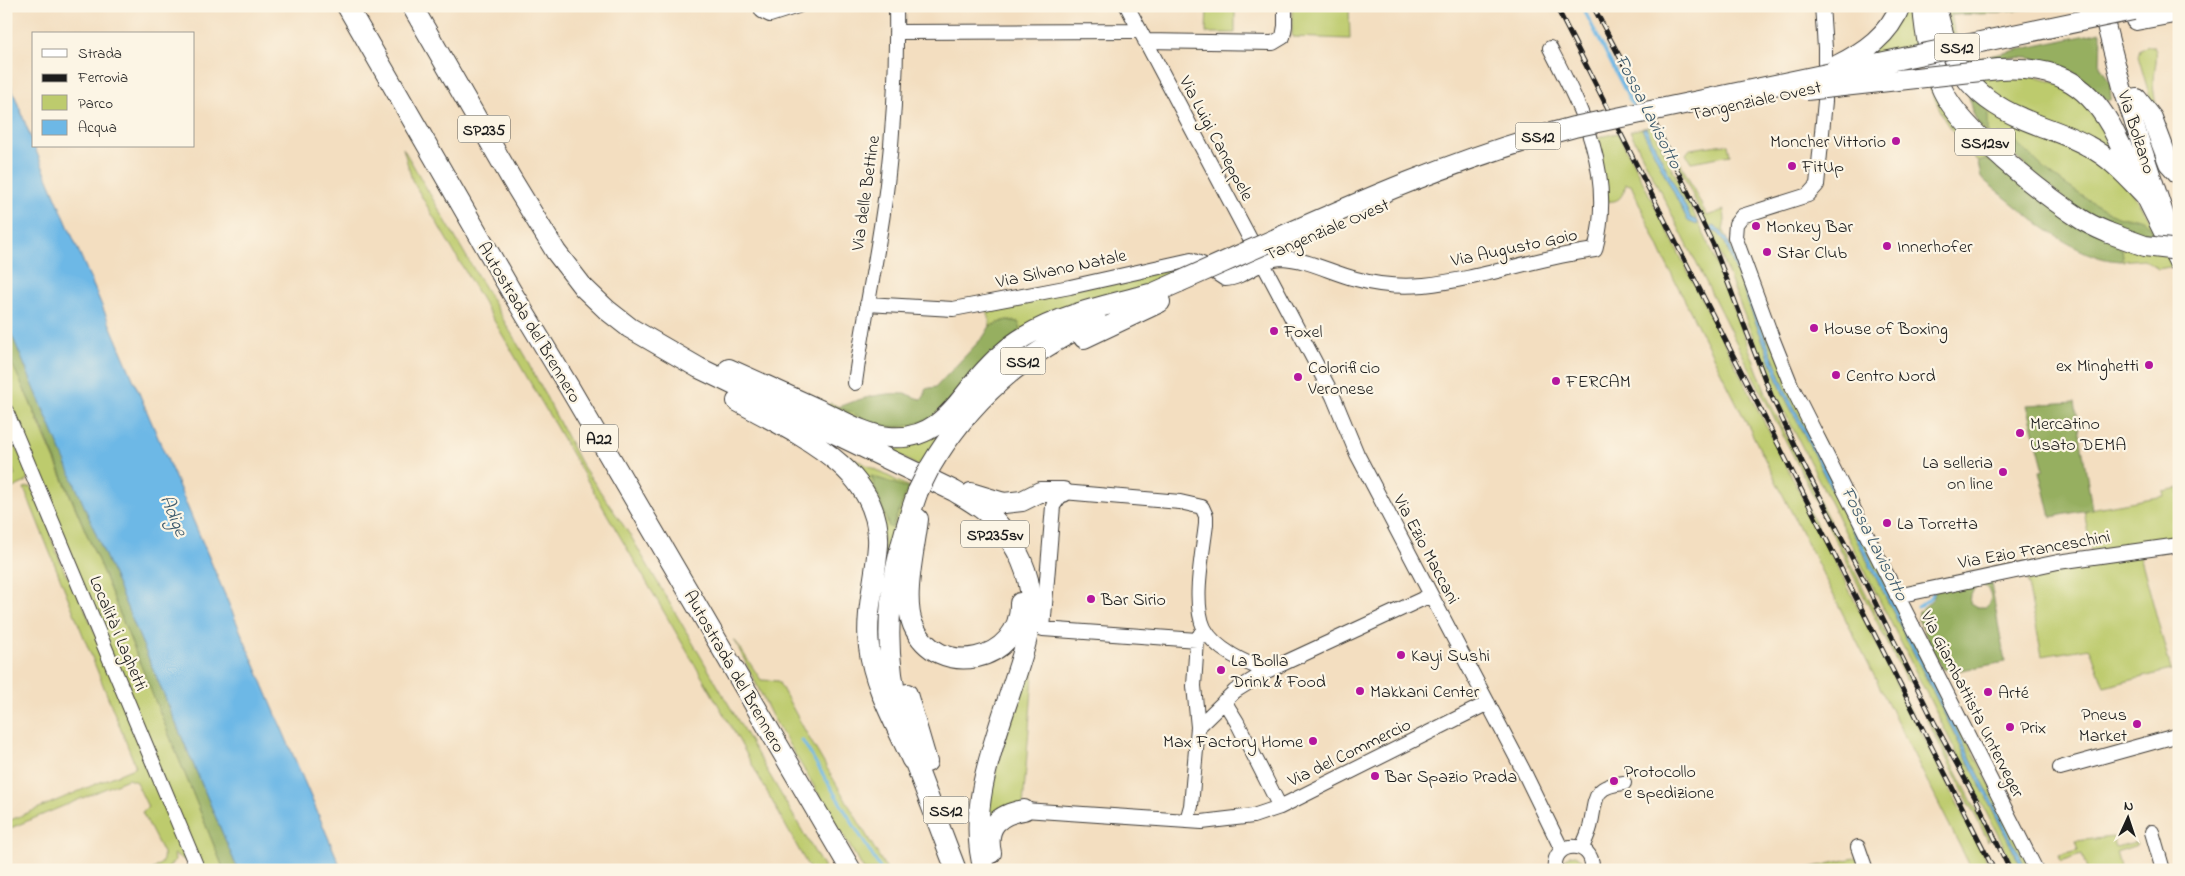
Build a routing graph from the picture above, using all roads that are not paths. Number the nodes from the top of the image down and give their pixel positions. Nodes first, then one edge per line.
1 (334, 6) edge
2 (347, 6) edge
3 (399, 6) edge
4 (412, 6) edge
5 (761, 6) edge
6 (798, 6) edge
7 (896, 6) edge
8 (1127, 6) edge
9 (1285, 6) edge
10 (1822, 6) edge
11 (1900, 6) edge
12 (1923, 6) edge
13 (1936, 6) edge
14 (2100, 6) edge
15 (2112, 6) edge
16 (2142, 10) edge
17 (2179, 12) edge
18 (896, 32) junction
19 (1142, 35) junction
20 (1927, 42) junction
21 (1550, 48) dead end
22 (1952, 57) junction
23 (1786, 88) junction
24 (2137, 99) junction
25 (2179, 174) edge
26 (2145, 196) junction
27 (2179, 222) edge
28 (2179, 250) edge
29 (2179, 256) edge
30 (2179, 262) edge
31 (1259, 266) junction
32 (1181, 287) junction
33 (1150, 294) junction
34 (867, 304) junction
35 (659, 346) junction
36 (699, 379) junction
37 (855, 383) dead end
38 (6, 411) edge
39 (934, 471) junction
40 (954, 491) junction
41 (1063, 492) junction
42 (923, 494) junction
43 (918, 519) junction
44 (2179, 546) edge
45 (1431, 595) junction
46 (1897, 596) junction
47 (1201, 634) junction
48 (1267, 671) junction
49 (1194, 686) junction
50 (1488, 703) junction
51 (1220, 705) junction
52 (1198, 727) junction
53 (2179, 735) edge
54 (912, 760) junction
55 (2060, 768) dead end
56 (1624, 783) dead end
57 (1280, 807) junction
58 (1024, 810) joint
59 (1187, 820) junction
60 (2152, 832) dead end
61 (1858, 847) dead end
62 (1582, 848) junction
63 (1562, 850) junction
64 (198, 870) edge
65 (837, 870) edge
66 (851, 870) edge
67 (956, 870) edge
68 (969, 870) edge
69 (984, 870) edge
70 (994, 870) edge
71 (1555, 870) edge
72 (1592, 870) edge
73 (1866, 870) edge
74 (2036, 870) edge
75 (2163, 870) edge

1 - 65 highway, Autostrada del Brennero / A22
2 - 66 highway, Autostrada del Brennero / A22
3 - 36 highway, SP235
4 - 35 highway, SP235
5 - 6 street
7 - 18 street, Via delle Bettine
8 - 19 street, Via Luigi Caneppele
9 - 19 street
10 - 46 street, Via Giambattista Unterveger
11 - 23 highway, bridge
12 - 20 highway, SS12sv
13 - 22 highway, SS12sv
14 - 29 main road, Via Bolzano
15 - 24 main road, Via Bolzano
16 - 17 highway, Tangenziale Ovest / SS12
16 - 23 highway, Tangenziale Ovest / SS12, bridge
18 - 19 street
18 - 34 street, Via delle Bettine
19 - 31 street, Via Luigi Caneppele
20 - 22 highway
20 - 28 highway, SS12sv, bridge
21 - 31 street, Via Augusto Goio
22 - 26 highway, SS12sv
23 - 26 highway, SS12sv, bridge
23 - 32 highway, Tangenziale Ovest / SS12
24 - 25 highway
24 - 27 main road, Via Bolzano
26 - 30 highway, SS12sv
31 - 34 street, Via Silvano Natale
31 - 45 street, Via Ezio Maccani
32 - 33 highway, Tangenziale Ovest / SS12
32 - 39 highway, Tangenziale Ovest / SS12
33 - 35 highway
33 - 39 highway, Tangenziale Ovest / SS12
34 - 37 street, Via delle Bettine
35 - 40 highway, SP235sv
36 - 43 highway, SP235sv
36 - 54 highway
38 - 64 street, Località i Laghetti
39 - 42 highway, Tangenziale Ovest / SS12
40 - 41 highway
40 - 69 highway, SP235sv
41 - 47 street
41 - 47 street
42 - 43 highway, Tangenziale Ovest / SS12
42 - 54 highway, Tangenziale Ovest / SS12
43 - 68 highway, Tangenziale Ovest / SS12
44 - 46 street, Via Ezio Franceschini
45 - 48 street
45 - 50 street, Via Ezio Maccani
46 - 74 street, Via Giambattista Unterveger
47 - 48 street
47 - 49 street
48 - 51 street
49 - 51 street, Via del Commercio
49 - 52 street
50 - 57 street, Via del Commercio
50 - 63 street, Via Ezio Maccani
51 - 52 street
51 - 57 street, Via del Commercio
52 - 59 street
53 - 55 street
54 - 67 highway, Tangenziale Ovest / SS12
56 - 62 street
57 - 59 street, Via del Commercio
58 - 59 street, Via del Commercio
58 - 70 highway
60 - 75 street
61 - 73 street
62 - 63 street
62 - 72 street
63 - 71 street

